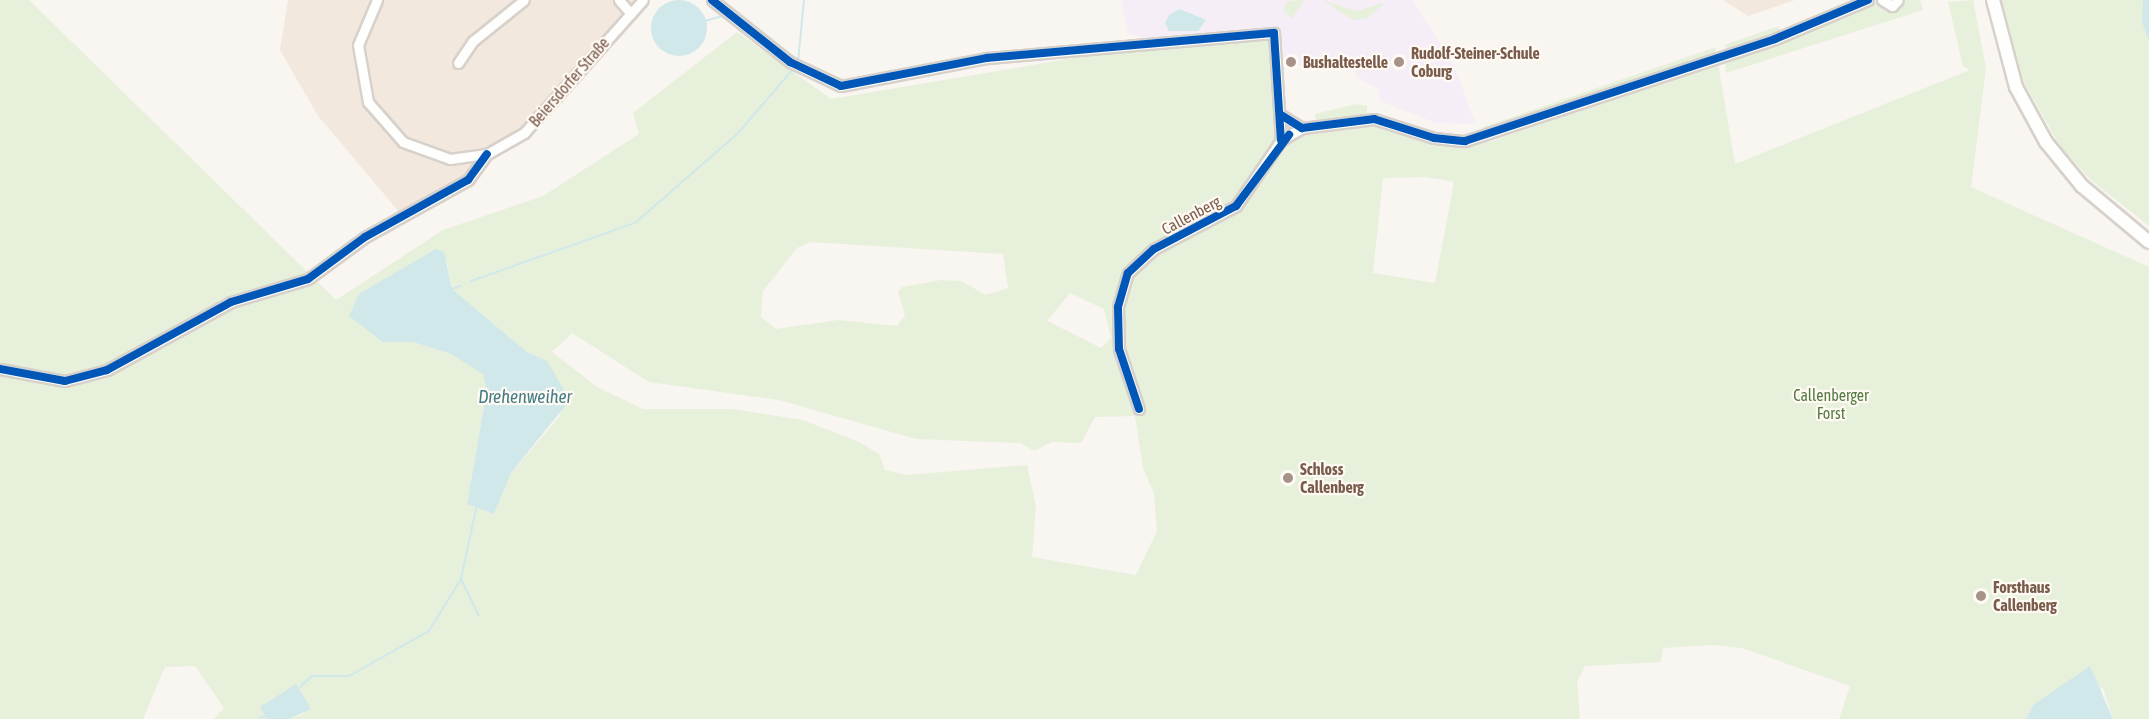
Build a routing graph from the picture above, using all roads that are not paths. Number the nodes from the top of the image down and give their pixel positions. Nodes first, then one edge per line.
1 (377, 0) edge
2 (524, 0) edge
3 (619, 0) edge
4 (643, 0) edge
5 (712, 0) edge
6 (1868, 0) edge
7 (1882, 0) edge
8 (1898, 0) edge
9 (1993, 0) edge
10 (631, 14) junction
11 (458, 63) dead end
12 (1281, 115) junction
13 (1302, 128) junction
14 (1281, 140) junction
15 (487, 154) junction
16 (2149, 242) edge
17 (0, 369) edge
18 (1139, 409) dead end

1 - 15 street
2 - 11 street
3 - 10 street
4 - 10 street, Beiersdorfer Straße
5 - 12 street
6 - 13 street
7 - 8 street
9 - 16 street
10 - 15 street, Beiersdorfer Straße
12 - 13 street
12 - 14 street
13 - 14 street
14 - 18 street, Callenberg
15 - 17 street

